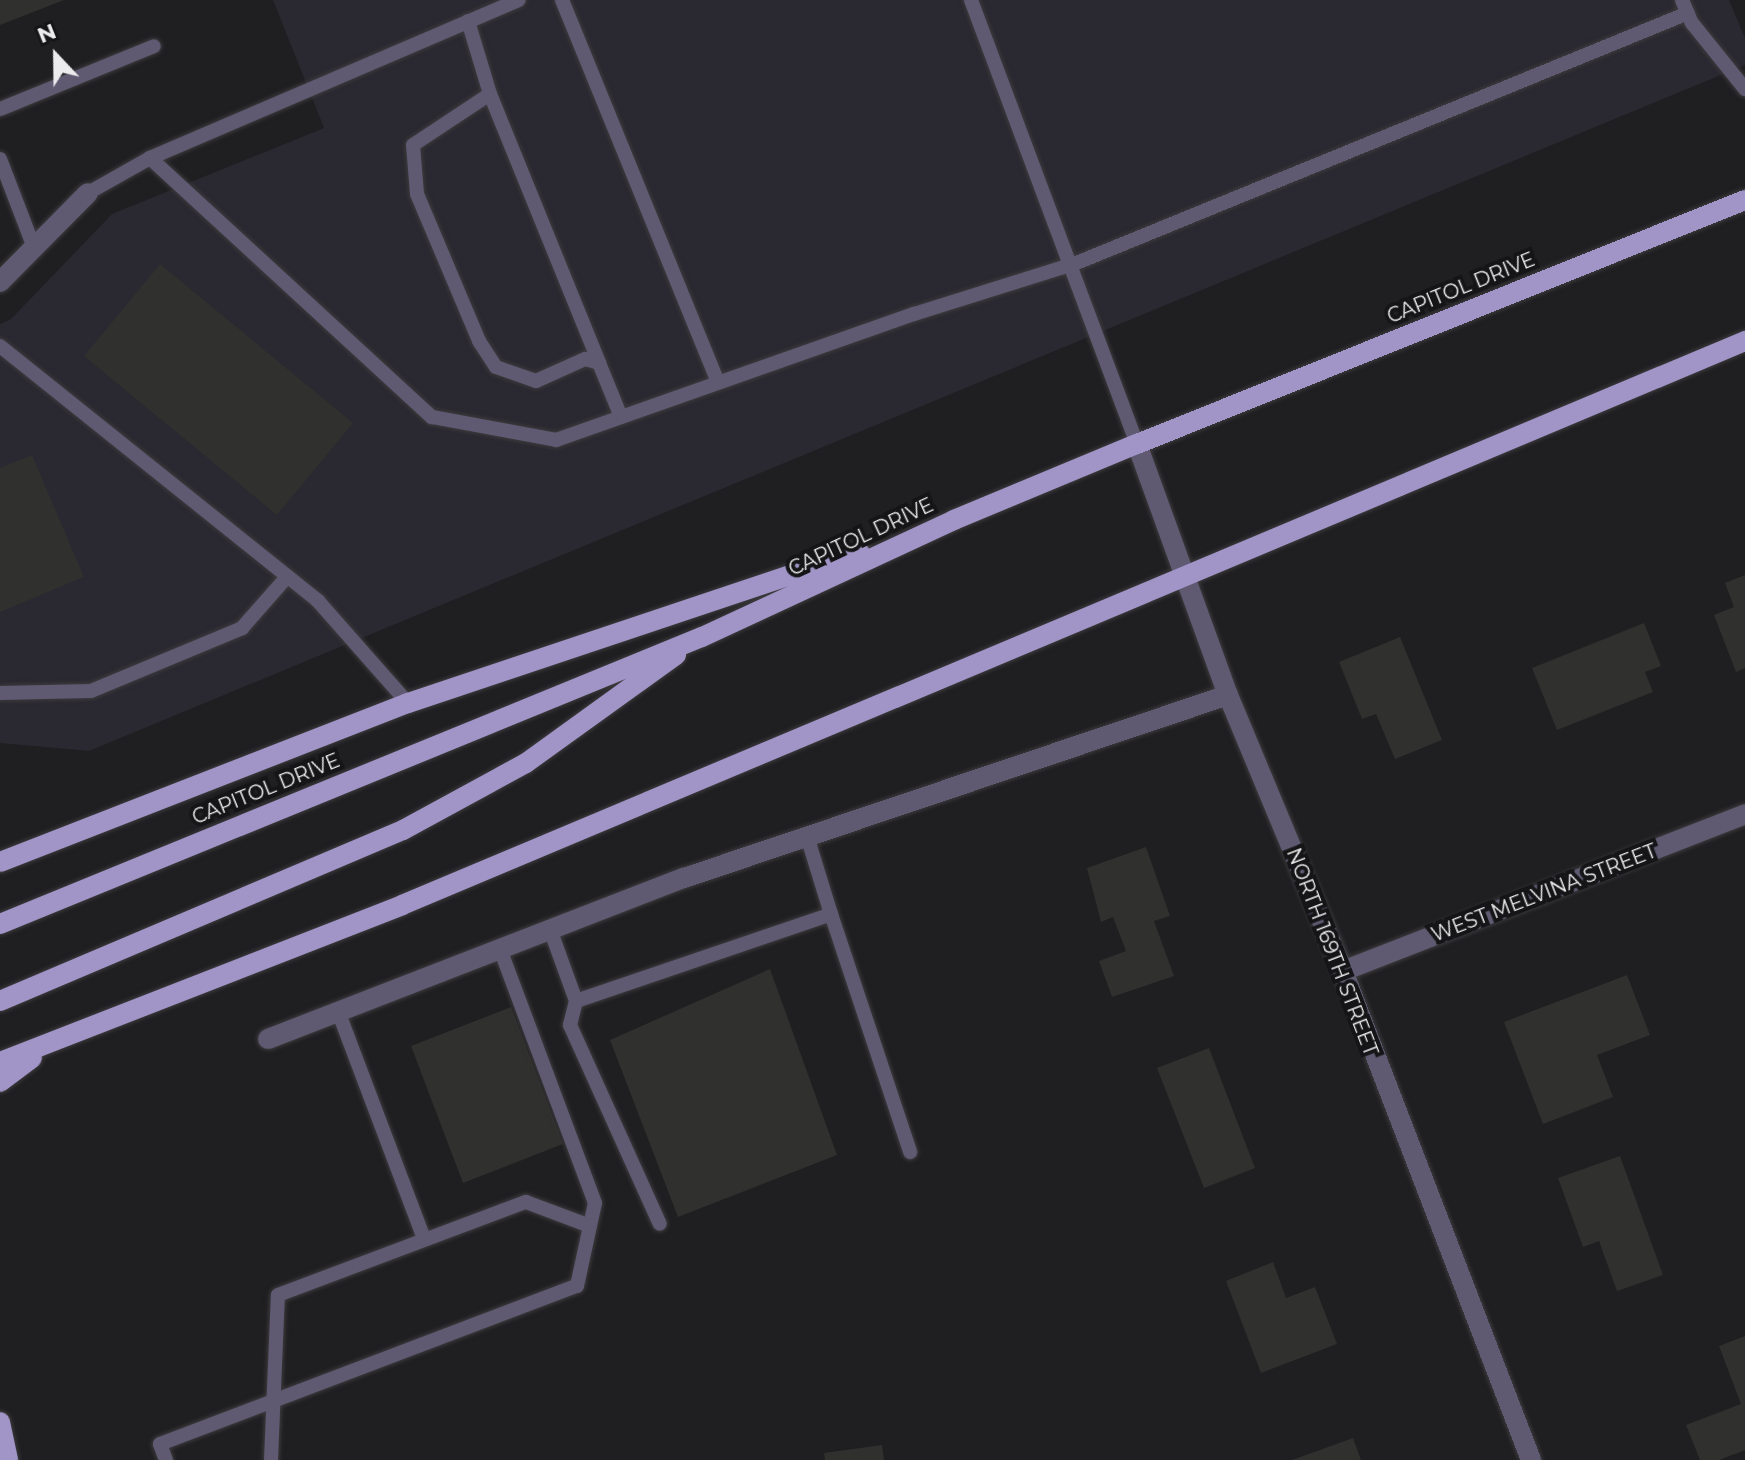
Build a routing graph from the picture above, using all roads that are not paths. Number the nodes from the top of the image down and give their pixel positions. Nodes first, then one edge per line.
1 (519, 0) edge
2 (562, 0) edge
3 (971, 0) edge
4 (481, 7) edge
5 (1685, 7) edge
6 (468, 21) junction
7 (154, 46) dead end
8 (1745, 89) edge
9 (490, 94) junction
10 (0, 109) edge
11 (150, 158) junction
12 (0, 159) edge
13 (88, 193) joint
14 (1745, 200) edge
15 (35, 250) junction
16 (1074, 264) junction
17 (0, 282) edge
18 (1745, 341) edge
19 (0, 346) edge
20 (599, 363) junction
21 (718, 382) junction
22 (621, 417) junction
23 (1137, 444) junction
24 (954, 520) junction
25 (1188, 572) junction
26 (287, 577) junction
27 (702, 637) junction
28 (0, 693) edge
29 (1228, 695) junction
30 (408, 703) junction
31 (1745, 814) edge
32 (807, 836) junction
33 (0, 862) edge
34 (831, 914) junction
35 (0, 924) edge
36 (550, 929) junction
37 (500, 949) junction
38 (1343, 971) junction
39 (0, 1001) edge
40 (576, 1001) junction
41 (338, 1011) junction
42 (268, 1039) dead end
43 (55, 1041) junction
44 (0, 1062) edge
45 (0, 1082) edge
46 (910, 1152) dead end
47 (660, 1224) dead end
48 (590, 1226) junction
49 (424, 1239) junction
50 (273, 1401) junction
51 (0, 1422) edge
52 (8, 1460) edge
53 (166, 1460) edge
54 (271, 1460) edge
55 (1531, 1460) edge

1 - 4 lane
2 - 21 lane
3 - 16 lane
4 - 6 lane
5 - 8 lane
5 - 16 lane
6 - 9 lane
6 - 11 lane
7 - 10 lane
9 - 20 lane
9 - 20 lane
11 - 13 lane
11 - 22 lane
12 - 15 lane
13 - 15 street
14 - 23 main road, CAPITOL DRIVE
15 - 17 street
16 - 21 lane
16 - 23 lane
18 - 25 main road
19 - 26 lane
20 - 22 lane
21 - 22 lane
23 - 24 main road, CAPITOL DRIVE
23 - 25 street, NORTH 169TH STREET
24 - 27 main road, CAPITOL DRIVE
24 - 30 main road
25 - 29 street, NORTH 169TH STREET
25 - 43 main road
26 - 28 lane
26 - 30 lane
27 - 35 main road, CAPITOL DRIVE
27 - 39 main road
29 - 32 street
29 - 38 street, NORTH 169TH STREET
30 - 33 main road
31 - 38 street, WEST MELVINA STREET
32 - 34 lane
32 - 36 street
34 - 40 lane
34 - 46 lane
36 - 37 street
36 - 40 lane
37 - 41 street
37 - 48 lane
38 - 55 street, NORTH 169TH STREET
40 - 47 lane
41 - 42 street
41 - 49 lane
43 - 44 main road
43 - 45 main road
48 - 49 lane
48 - 50 lane
49 - 50 lane
50 - 53 lane
50 - 54 lane
51 - 52 main road

